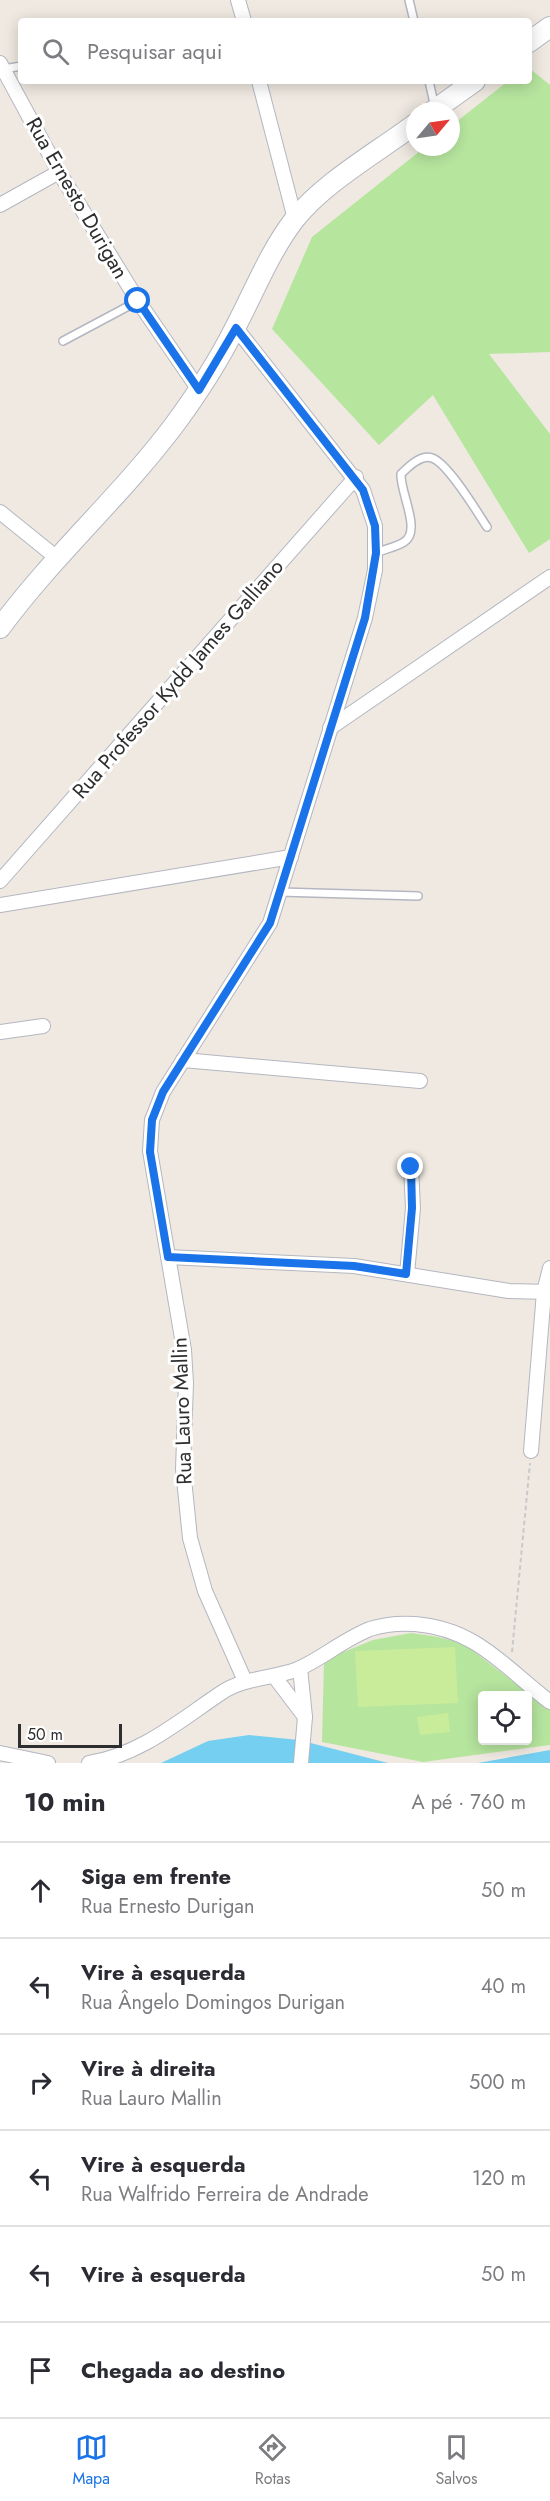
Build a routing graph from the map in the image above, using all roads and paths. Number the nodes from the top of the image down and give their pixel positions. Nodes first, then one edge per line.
1 (238, 0) edge
2 (409, 0) edge
3 (243, 18) edge
4 (413, 18) edge
5 (550, 27) edge
6 (532, 40) edge
7 (2, 66) edge
8 (18, 66) edge
9 (261, 84) edge
10 (430, 84) edge
11 (471, 84) edge
12 (433, 102) edge
13 (446, 102) edge
14 (406, 131) edge
15 (57, 169) junction
16 (1, 200) edge
17 (295, 219) junction
18 (138, 301) junction
19 (236, 328) junction
20 (63, 341) dead end
21 (199, 390) junction
22 (356, 477) junction
23 (0, 512) edge
24 (487, 527) dead end
25 (376, 553) junction
26 (57, 558) junction
27 (550, 577) edge
28 (0, 628) edge
29 (330, 728) junction
30 (291, 856) junction
31 (0, 881) edge
32 (280, 892) junction
33 (418, 896) dead end
34 (0, 905) edge
35 (43, 1026) dead end
36 (0, 1032) edge
37 (183, 1060) junction
38 (420, 1081) dead end
39 (411, 1167) dead end
40 (168, 1257) junction
41 (550, 1268) edge
42 (406, 1274) junction
43 (547, 1292) edge
44 (531, 1451) joint
45 (300, 1668) junction
46 (510, 1668) junction
47 (274, 1676) junction
48 (245, 1681) junction
49 (550, 1702) edge
50 (305, 1717) junction
51 (0, 1753) edge
52 (48, 1763) edge
53 (89, 1763) edge
54 (301, 1763) edge

1 - 3 street
2 - 4 lane
5 - 6 street
7 - 8 lane
7 - 15 street, Rua Ernesto Durigan
9 - 17 street
10 - 12 lane
11 - 13 street
14 - 17 street
15 - 16 street
15 - 18 street, Rua Ernesto Durigan
17 - 19 street
18 - 20 lane
18 - 21 street, Rua Ernesto Durigan
19 - 21 street
19 - 22 street, Rua Lauro Mallin
21 - 26 street
22 - 25 street, Rua Lauro Mallin
22 - 31 street, Rua Professor Kydd James Galliano
23 - 26 street
24 - 25 lane
25 - 29 street, Rua Lauro Mallin
26 - 28 street
27 - 29 street
29 - 30 street, Rua Lauro Mallin
30 - 32 street, Rua Lauro Mallin
30 - 34 street
32 - 33 lane
32 - 37 street, Rua Lauro Mallin
35 - 36 street
37 - 38 street
37 - 40 street, Rua Lauro Mallin
39 - 42 street
40 - 42 street
40 - 48 street, Rua Lauro Mallin
41 - 43 street
42 - 43 street
43 - 44 street
44 - 46 path
45 - 46 street
45 - 47 street
45 - 50 street
46 - 49 street
47 - 48 street
47 - 50 street
48 - 53 street
50 - 54 street
51 - 52 street

